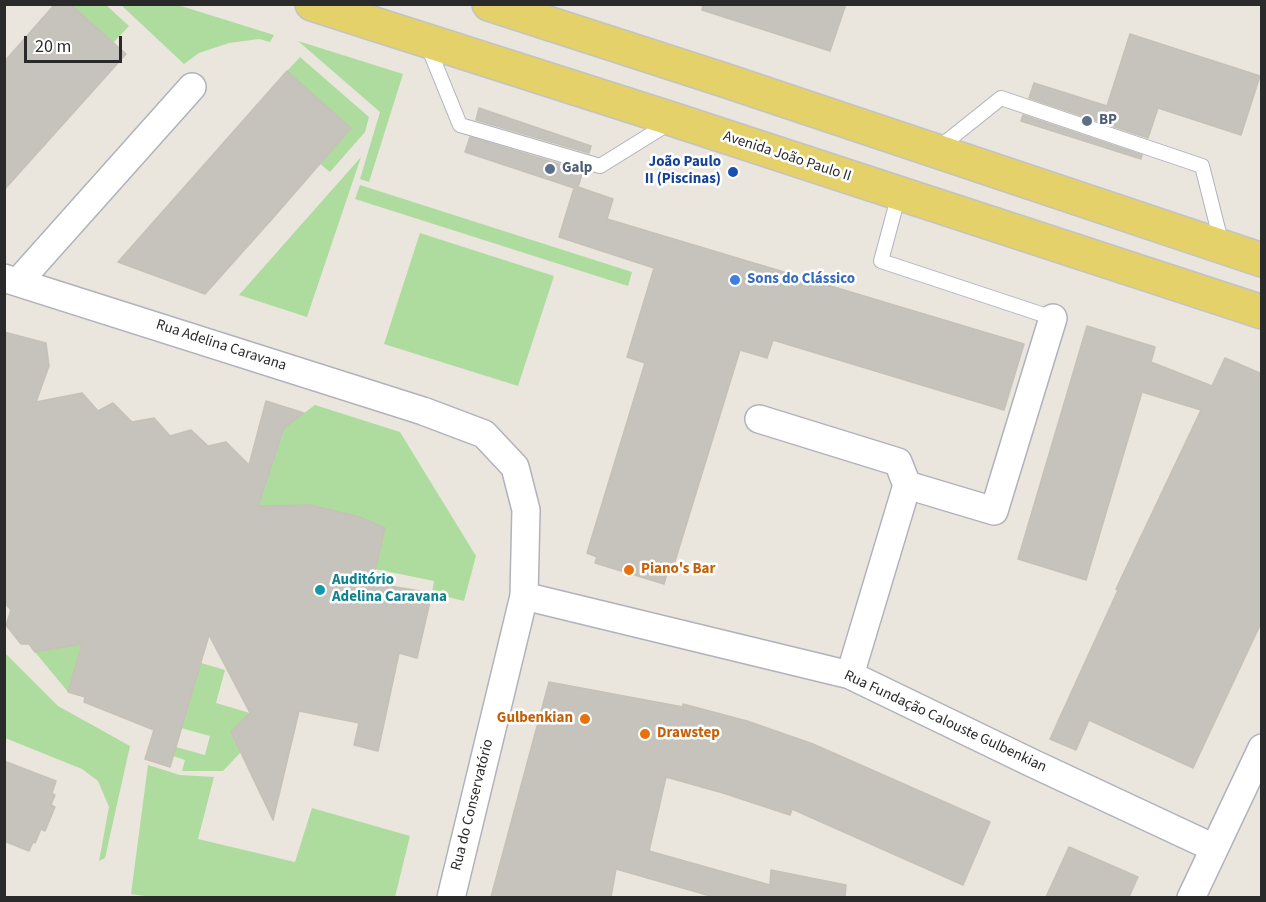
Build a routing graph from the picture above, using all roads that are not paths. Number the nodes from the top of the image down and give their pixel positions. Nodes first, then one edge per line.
1 (312, 4) edge
2 (489, 4) edge
3 (425, 40) junction
4 (192, 87) dead end
5 (675, 120) junction
6 (934, 152) junction
7 (899, 194) junction
8 (1222, 247) junction
9 (1262, 260) edge
10 (11, 280) edge
11 (1262, 312) edge
12 (1053, 318) joint
13 (423, 411) joint
14 (759, 419) dead end
15 (907, 485) junction
16 (524, 596) junction
17 (850, 675) junction
18 (1262, 748) edge
19 (1214, 849) junction
20 (450, 897) edge
21 (1191, 897) edge

1 - 3 main road, Avenida João Paulo II
2 - 6 main road
3 - 5 main road, Avenida João Paulo II
3 - 5 lane
4 - 10 street, Rua Adelina Caravana
5 - 7 main road, Avenida João Paulo II
6 - 8 main road
6 - 8 lane
7 - 11 main road, Avenida João Paulo II
7 - 12 lane
8 - 9 main road
10 - 13 street, Rua Adelina Caravana
12 - 15 street
13 - 16 street, Rua do Conservatório
14 - 15 street
15 - 17 street
16 - 17 street, Rua Fundação Calouste Gulbenkian
16 - 20 street, Rua do Conservatório
17 - 19 street, Rua Fundação Calouste Gulbenkian
18 - 19 street
19 - 21 street

